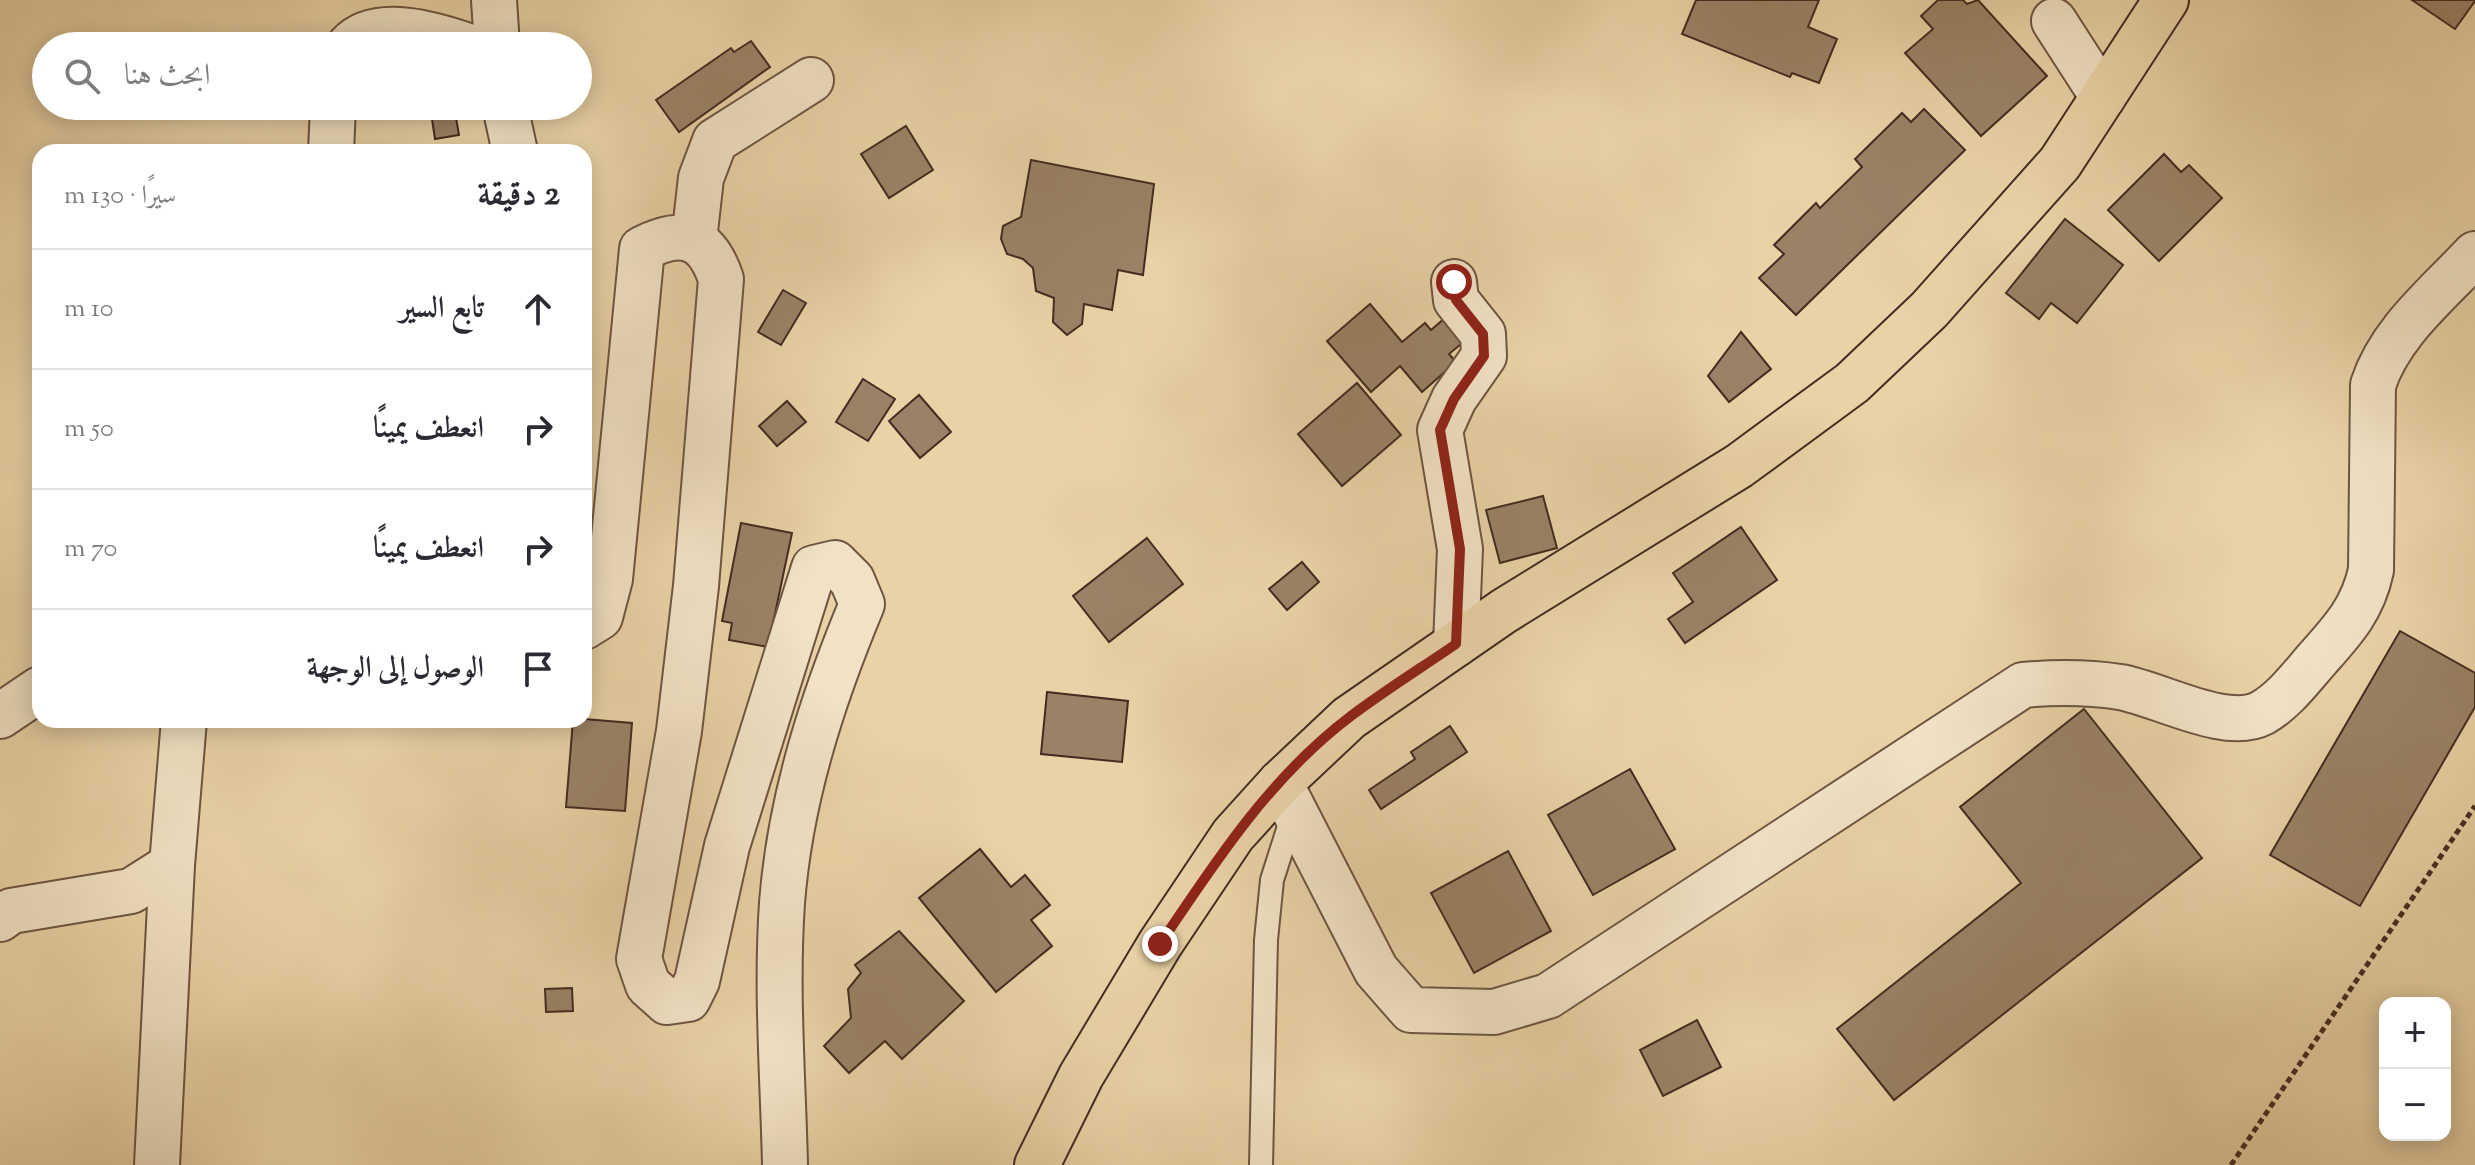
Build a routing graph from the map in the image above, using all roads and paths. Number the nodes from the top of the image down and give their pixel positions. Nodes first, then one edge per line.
1 (494, 0) edge
2 (2166, 0) edge
3 (2054, 21) dead end
4 (380, 26) edge
5 (417, 32) edge
6 (496, 32) edge
7 (811, 80) dead end
8 (2103, 97) junction
9 (332, 120) edge
10 (508, 120) edge
11 (331, 144) edge
12 (513, 144) edge
13 (694, 240) junction
14 (2475, 254) edge
15 (1454, 282) dead end
16 (592, 622) edge
17 (1456, 644) junction
18 (32, 694) edge
19 (0, 716) edge
20 (183, 728) edge
21 (1287, 795) junction
22 (2475, 806) edge
23 (172, 865) junction
24 (0, 919) edge
25 (157, 1165) edge
26 (785, 1165) edge
27 (1037, 1165) edge
28 (1261, 1165) edge
29 (2231, 1165) edge

1 - 6 street
2 - 8 main road
3 - 8 street
4 - 5 street
7 - 13 street
8 - 17 main road
9 - 11 street
10 - 12 street
13 - 16 street
13 - 26 street
14 - 21 street
15 - 17 street
17 - 21 main road
18 - 19 street
20 - 23 street
21 - 27 main road
21 - 28 lane
22 - 29 path
23 - 24 street
23 - 25 street

